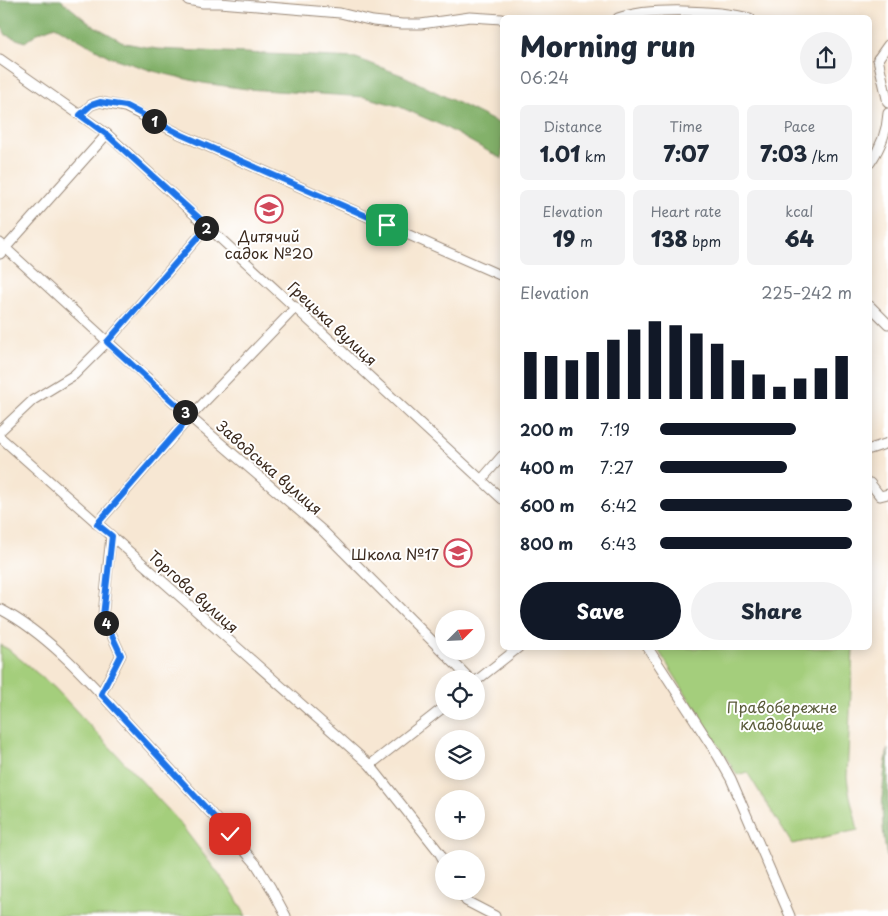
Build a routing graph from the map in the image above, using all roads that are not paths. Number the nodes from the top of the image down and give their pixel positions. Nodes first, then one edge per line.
1 (188, 0) edge
2 (632, 15) edge
3 (731, 15) edge
4 (500, 19) edge
5 (888, 44) edge
6 (874, 57) edge
7 (0, 59) edge
8 (888, 103) edge
9 (888, 112) edge
10 (80, 115) junction
11 (106, 134) junction
12 (872, 160) edge
13 (208, 226) junction
14 (2, 248) edge
15 (500, 275) edge
16 (296, 307) junction
17 (872, 308) edge
18 (888, 324) edge
19 (107, 342) junction
20 (190, 417) junction
21 (0, 431) edge
22 (0, 437) edge
23 (888, 443) edge
24 (872, 448) edge
25 (500, 458) edge
26 (482, 479) junction
27 (872, 486) edge
28 (888, 494) edge
29 (500, 496) edge
30 (97, 524) junction
31 (112, 536) junction
32 (0, 609) edge
33 (515, 650) edge
34 (649, 650) edge
35 (461, 670) edge
36 (485, 674) edge
37 (101, 694) junction
38 (435, 714) edge
39 (370, 765) junction
40 (437, 850) edge
41 (465, 900) edge
42 (286, 916) edge
43 (495, 916) edge
44 (790, 916) edge

1 - 4 street
2 - 3 street
5 - 6 street
6 - 8 street
7 - 10 street, Грецька вулиця
9 - 12 street
10 - 11 street, Грецька вулиця
10 - 15 street
11 - 13 street, Грецька вулиця
11 - 14 street
13 - 16 street, Грецька вулиця
13 - 19 street
14 - 19 street, Заводська вулиця
16 - 20 street
16 - 26 street, Грецька вулиця
17 - 18 street
19 - 20 street, Заводська вулиця
19 - 21 street
20 - 30 street
20 - 35 street, Заводська вулиця
22 - 30 street, Торгова вулиця
23 - 24 street
25 - 26 street
26 - 29 street, Грецька вулиця
27 - 28 street
30 - 31 street, Торгова вулиця
31 - 37 street
31 - 39 street, Торгова вулиця
32 - 37 street
33 - 36 street
34 - 44 street
37 - 42 street
38 - 39 street
39 - 40 street, Торгова вулиця
41 - 43 street

